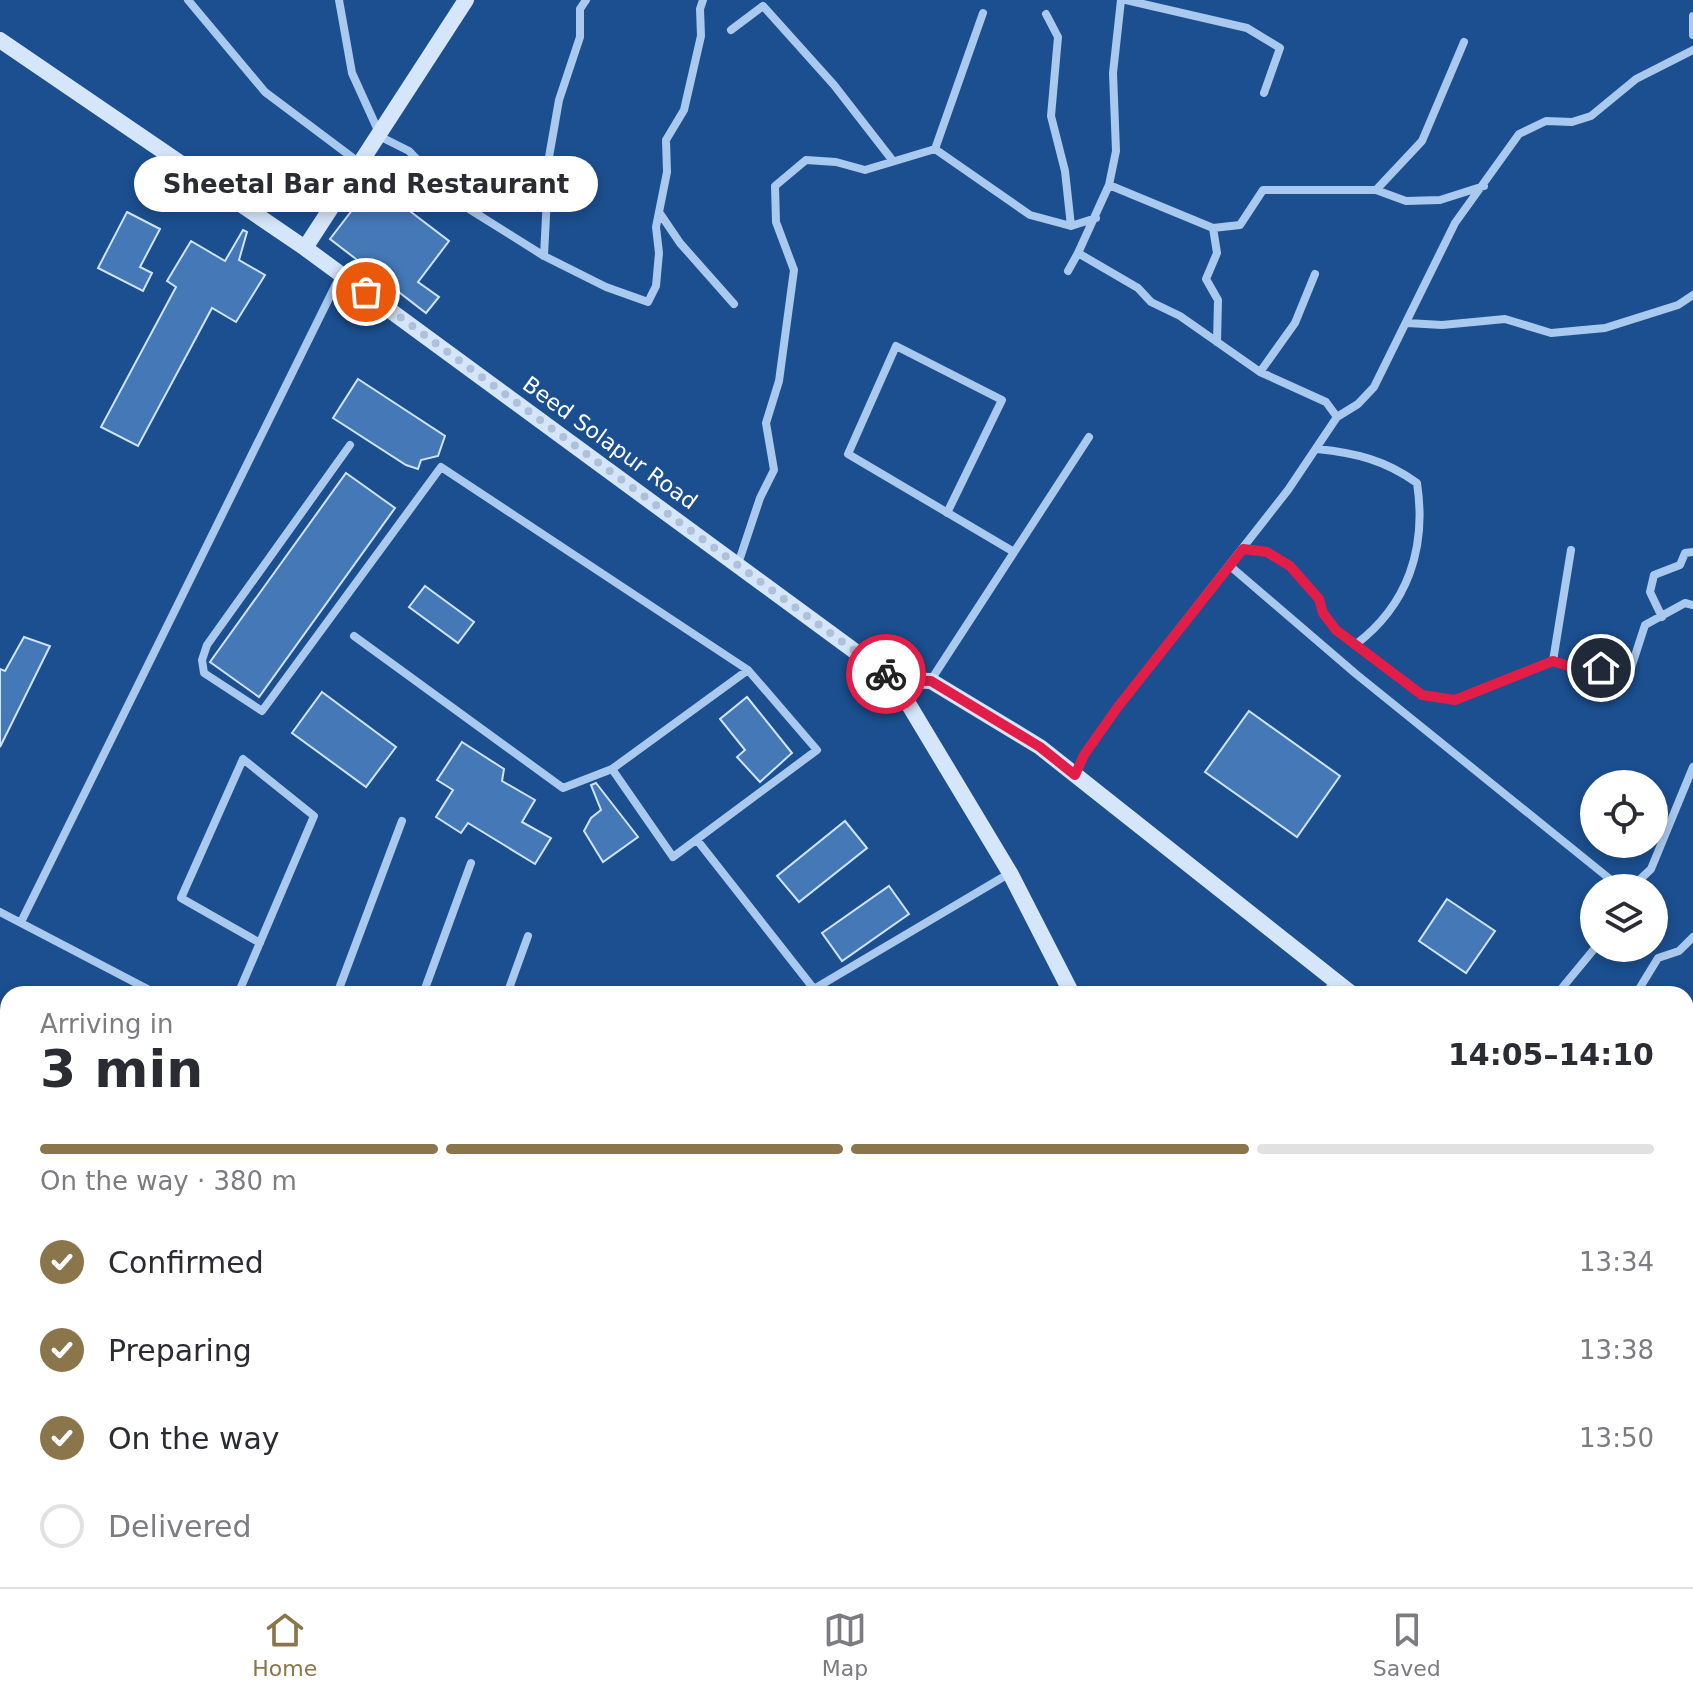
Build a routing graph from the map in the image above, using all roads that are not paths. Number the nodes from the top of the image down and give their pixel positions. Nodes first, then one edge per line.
1 (188, 0) edge
2 (339, 0) edge
3 (466, 0) edge
4 (586, 0) edge
5 (703, 0) edge
6 (1124, 0) edge
7 (983, 13) dead end
8 (1046, 14) dead end
9 (1693, 16) edge
10 (731, 30) dead end
11 (1693, 35) edge
12 (0, 40) edge
13 (1464, 42) dead end
14 (1693, 50) edge
15 (1264, 93) dead end
16 (381, 137) junction
17 (935, 149) junction
18 (893, 161) junction
19 (362, 165) junction
20 (1109, 185) junction
21 (1484, 186) junction
22 (1376, 190) junction
23 (658, 211) junction
24 (1096, 218) junction
25 (1071, 226) junction
26 (1213, 228) junction
27 (305, 248) junction
28 (1078, 253) junction
29 (544, 256) junction
30 (1068, 271) dead end
31 (341, 274) junction
32 (1315, 274) dead end
33 (1693, 295) edge
34 (734, 304) dead end
35 (1407, 323) junction
36 (1217, 342) junction
37 (1260, 372) junction
38 (1337, 417) junction
39 (1089, 437) dead end
40 (350, 445) dead end
41 (1317, 449) junction
42 (947, 513) junction
43 (1243, 549) junction
44 (1571, 550) dead end
45 (1014, 552) junction
46 (1693, 552) edge
47 (738, 564) junction
48 (1230, 566) junction
49 (1693, 605) edge
50 (1662, 617) junction
51 (354, 636) dead end
52 (1355, 645) junction
53 (1553, 661) junction
54 (748, 670) junction
55 (894, 680) junction
56 (931, 681) junction
57 (1693, 767) edge
58 (612, 769) junction
59 (1075, 775) junction
60 (402, 821) dead end
61 (697, 840) junction
62 (471, 863) dead end
63 (1010, 873) junction
64 (1604, 874) edge
65 (1646, 874) edge
66 (0, 912) edge
67 (21, 922) junction
68 (528, 936) dead end
69 (1693, 937) edge
70 (260, 943) junction
71 (1583, 962) edge
72 (142, 986) edge
73 (241, 986) edge
74 (340, 986) edge
75 (426, 986) edge
76 (510, 986) edge
77 (812, 986) edge
78 (819, 986) edge
79 (1068, 986) edge
80 (1329, 986) edge
81 (1564, 986) edge
82 (1641, 986) edge

1 - 19 street
2 - 16 street
3 - 16 main road
4 - 29 street
5 - 23 street
6 - 15 street
6 - 20 street
7 - 17 street
8 - 25 street
9 - 11 street
10 - 18 street
12 - 27 main road, Beed Solapur Road
13 - 22 street
14 - 21 street
16 - 19 main road
16 - 29 street
17 - 18 street
17 - 25 street
18 - 47 street
19 - 27 main road
20 - 24 street
20 - 26 street
21 - 22 street
21 - 35 street
22 - 26 street
23 - 29 street
23 - 34 street
24 - 25 street
24 - 28 street
26 - 36 street
27 - 31 main road, Beed Solapur Road
28 - 30 street
28 - 36 street
31 - 47 main road, Beed Solapur Road
31 - 67 street
32 - 37 street
33 - 35 street
35 - 38 street
36 - 37 street
37 - 38 street
38 - 41 street
39 - 45 street
40 - 54 street
41 - 43 street
41 - 52 street
42 - 42 street
42 - 45 street
43 - 48 street
43 - 52 street
44 - 53 street
45 - 56 street
46 - 50 street
47 - 55 main road, Beed Solapur Road
48 - 59 street
48 - 64 street
49 - 50 street
50 - 53 street
51 - 58 street
52 - 53 street
54 - 58 street
54 - 61 street
55 - 56 main road
55 - 63 main road, Beed Solapur Road
56 - 59 main road
57 - 65 street
58 - 61 street
59 - 80 main road
60 - 74 street
61 - 77 street
62 - 75 street
63 - 78 street
63 - 79 main road, Beed Solapur Road
66 - 67 street
67 - 72 street
68 - 76 street
69 - 82 street
70 - 70 street
70 - 73 street
71 - 81 street

